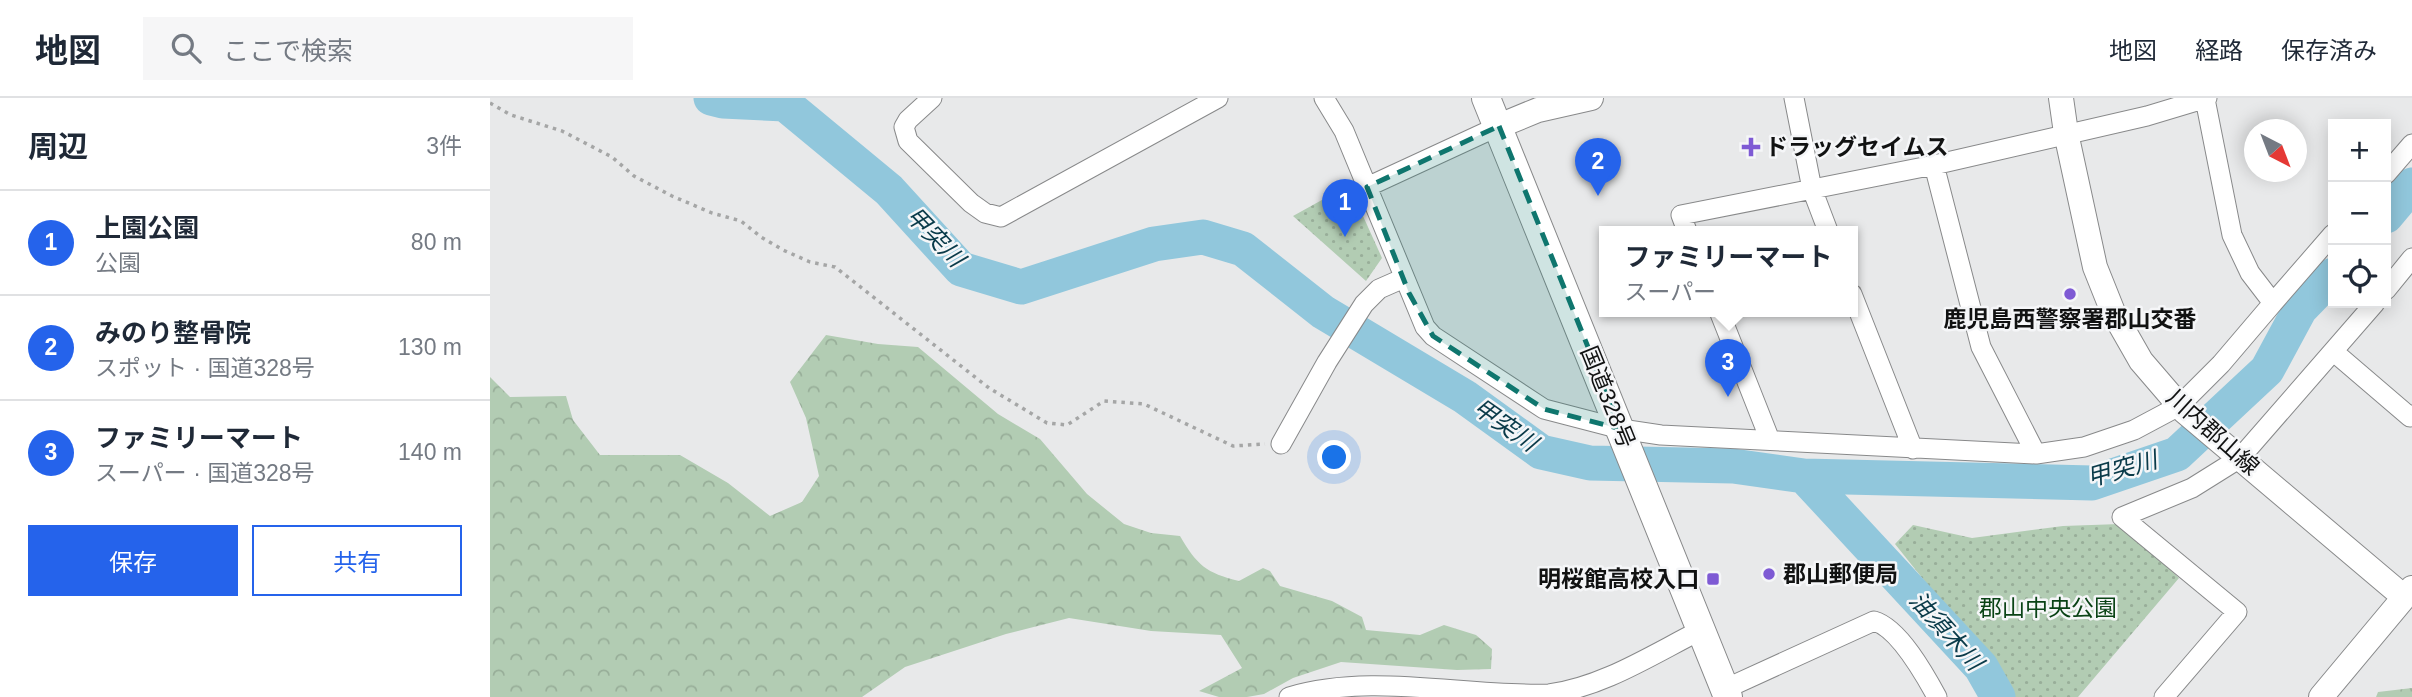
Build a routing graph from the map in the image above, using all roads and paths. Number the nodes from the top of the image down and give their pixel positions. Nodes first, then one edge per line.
1 (932, 98) edge
2 (1218, 98) edge
3 (1324, 98) edge
4 (1486, 98) edge
5 (1591, 98) edge
6 (1794, 98) edge
7 (2062, 98) edge
8 (2206, 98) edge
9 (490, 103) edge
10 (1499, 126) junction
11 (2066, 134) junction
12 (2412, 144) edge
13 (1934, 165) junction
14 (2391, 168) edge
15 (1367, 187) junction
16 (1812, 189) junction
17 (1685, 226) edge
18 (1826, 226) edge
19 (2328, 240) edge
20 (2412, 258) edge
21 (1404, 278) junction
22 (2391, 284) edge
23 (2273, 303) junction
24 (2371, 308) edge
25 (1858, 309) edge
26 (1721, 317) edge
27 (2334, 352) junction
28 (2181, 408) junction
29 (2412, 415) edge
30 (1623, 434) junction
31 (1770, 440) junction
32 (1281, 444) joint
33 (1913, 449) junction
34 (2036, 454) junction
35 (2236, 455) junction
36 (2409, 595) edge
37 (1701, 631) junction
38 (1726, 693) edge
39 (1289, 697) edge
40 (1937, 697) edge
41 (2164, 697) edge
42 (2321, 697) edge

1 - 2 street
3 - 15 street
4 - 10 highway, 国道328号
5 - 10 main road
6 - 16 street
7 - 11 main road, 川内郡山線
8 - 11 street
8 - 23 street
9 - 32 path
10 - 15 street
10 - 30 highway, 国道328号
11 - 13 street
11 - 28 main road, 川内郡山線
12 - 14 street
13 - 16 street
13 - 34 street
15 - 21 street
16 - 17 street
16 - 18 street
19 - 23 street
20 - 22 street
21 - 30 street
21 - 32 street
23 - 28 street
24 - 27 street
25 - 33 street
26 - 31 street
27 - 29 street
27 - 35 street
28 - 34 street
28 - 35 main road, 川内郡山線
30 - 31 street
30 - 37 highway, 国道328号
31 - 33 street
33 - 34 street
35 - 36 main road, 川内郡山線
35 - 41 street
36 - 42 main road
37 - 38 highway, 国道328号
37 - 39 street
38 - 40 street

